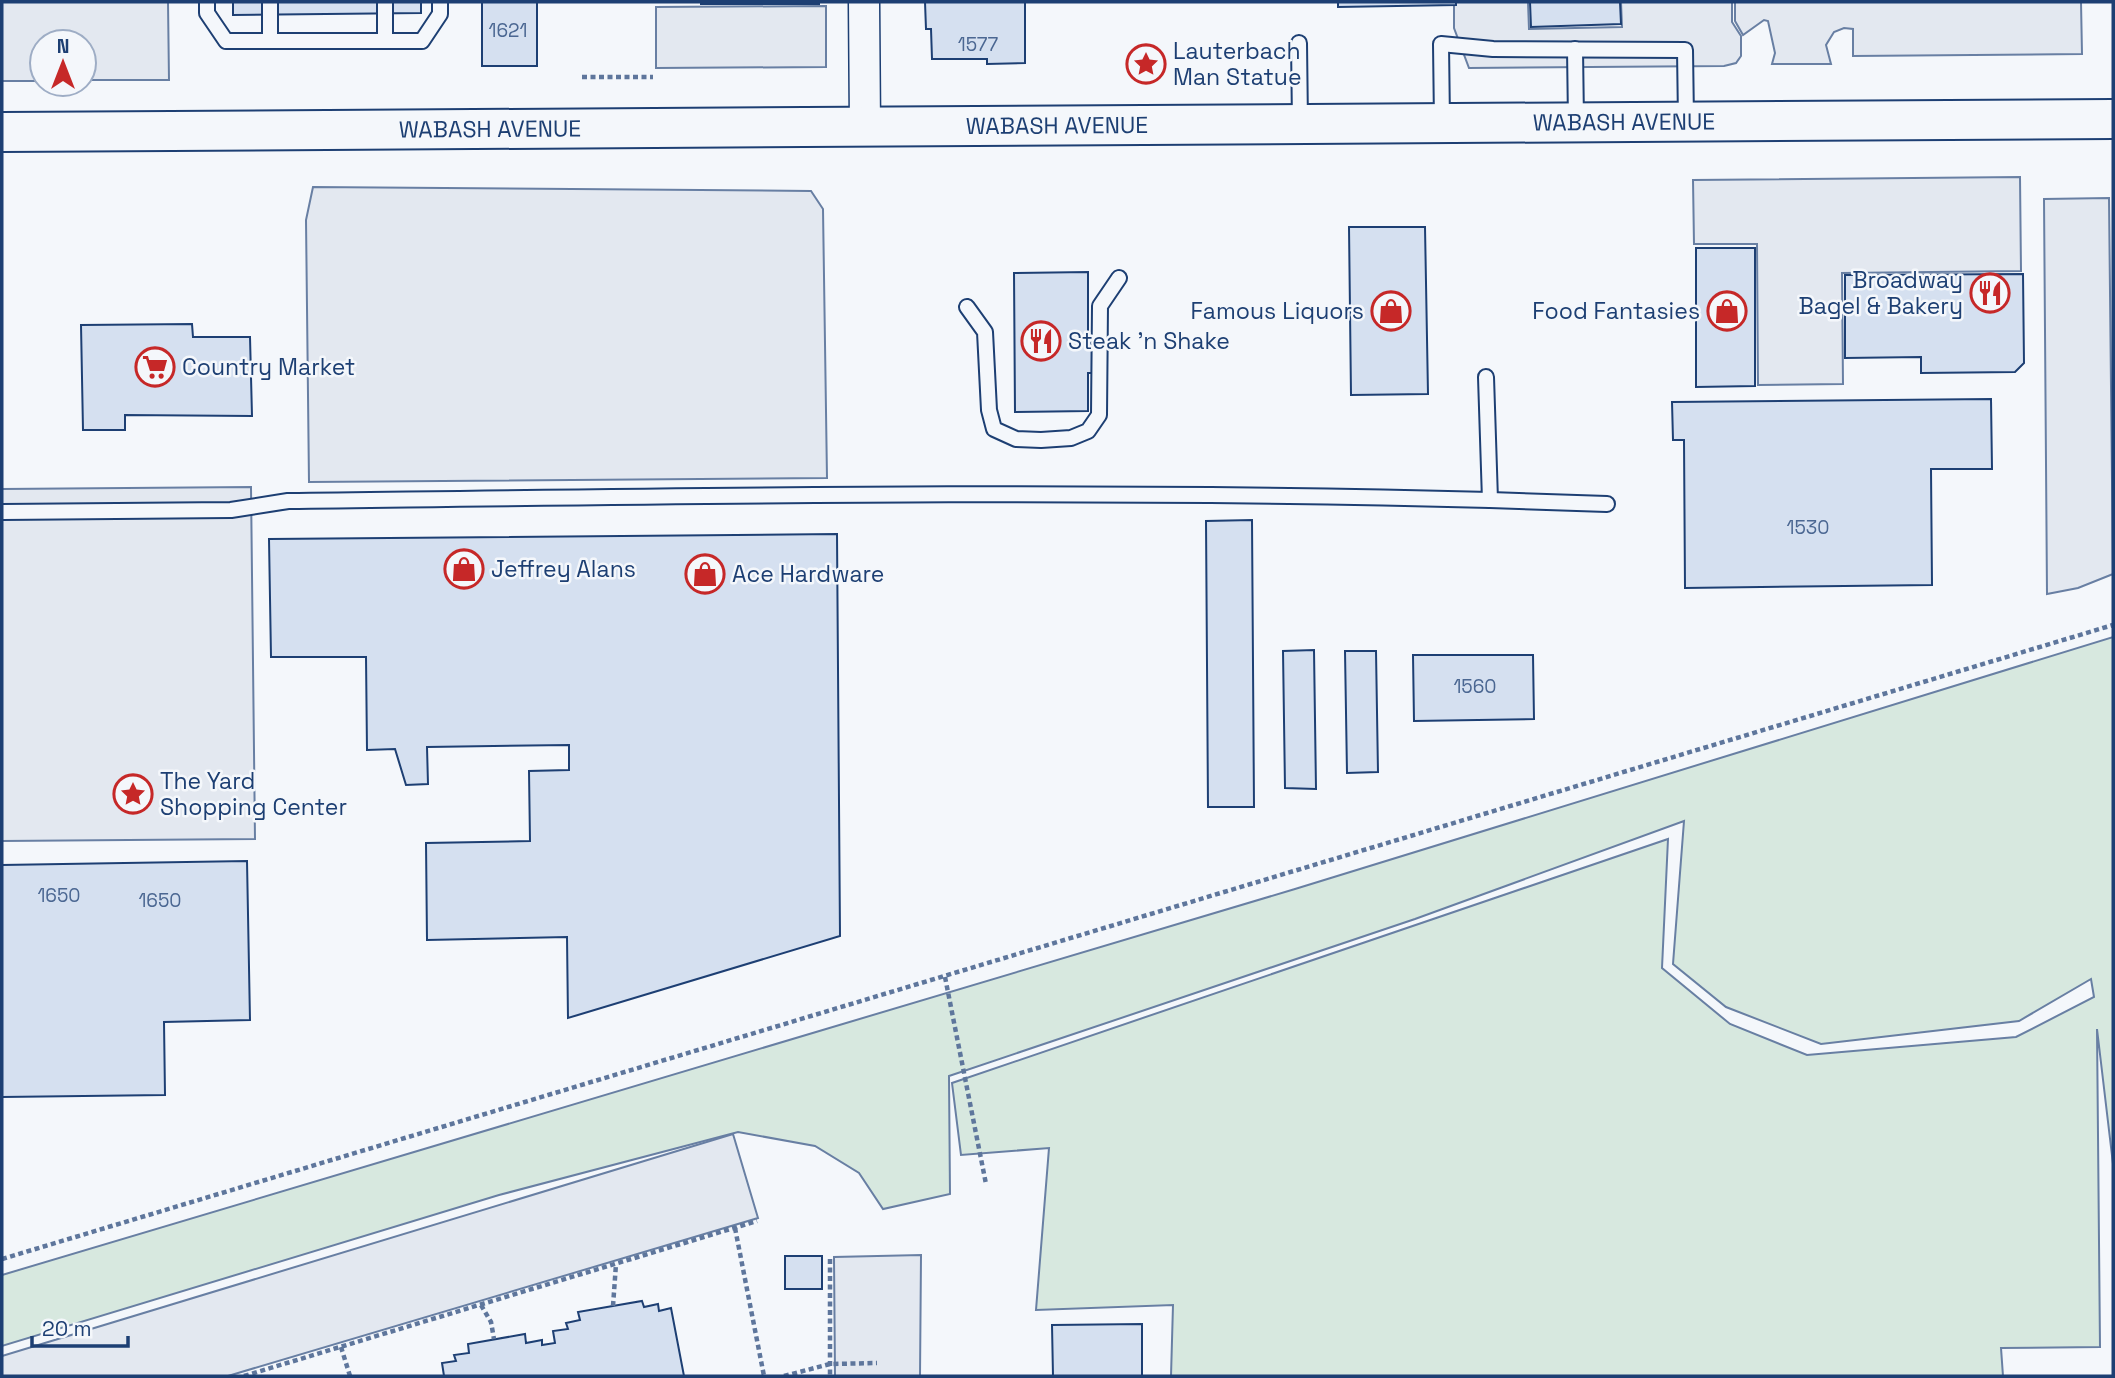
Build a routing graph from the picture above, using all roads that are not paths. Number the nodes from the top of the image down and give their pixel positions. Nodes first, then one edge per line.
1 (207, 2) edge
2 (270, 2) edge
3 (385, 2) edge
4 (440, 2) edge
5 (864, 2) edge
6 (270, 41) junction
7 (385, 41) junction
8 (1299, 43) dead end
9 (1575, 49) junction
10 (2113, 119) edge
11 (1686, 121) junction
12 (1576, 122) junction
13 (1442, 123) junction
14 (1300, 124) junction
15 (865, 127) junction
16 (2, 132) edge
17 (1119, 278) dead end
18 (967, 307) dead end
19 (1486, 377) dead end
20 (1490, 500) junction
21 (1607, 504) dead end
22 (2, 512) edge

1 - 6 lane
2 - 6 lane
3 - 7 lane
4 - 7 lane
5 - 15 street
6 - 7 lane
8 - 14 lane
9 - 11 lane
9 - 12 lane
9 - 13 lane
10 - 11 main road, WABASH AVENUE
11 - 12 main road, WABASH AVENUE
12 - 13 main road, WABASH AVENUE
13 - 14 main road, WABASH AVENUE
14 - 15 main road, WABASH AVENUE
15 - 16 main road, WABASH AVENUE
17 - 18 lane
19 - 20 lane
20 - 21 lane
20 - 22 lane

